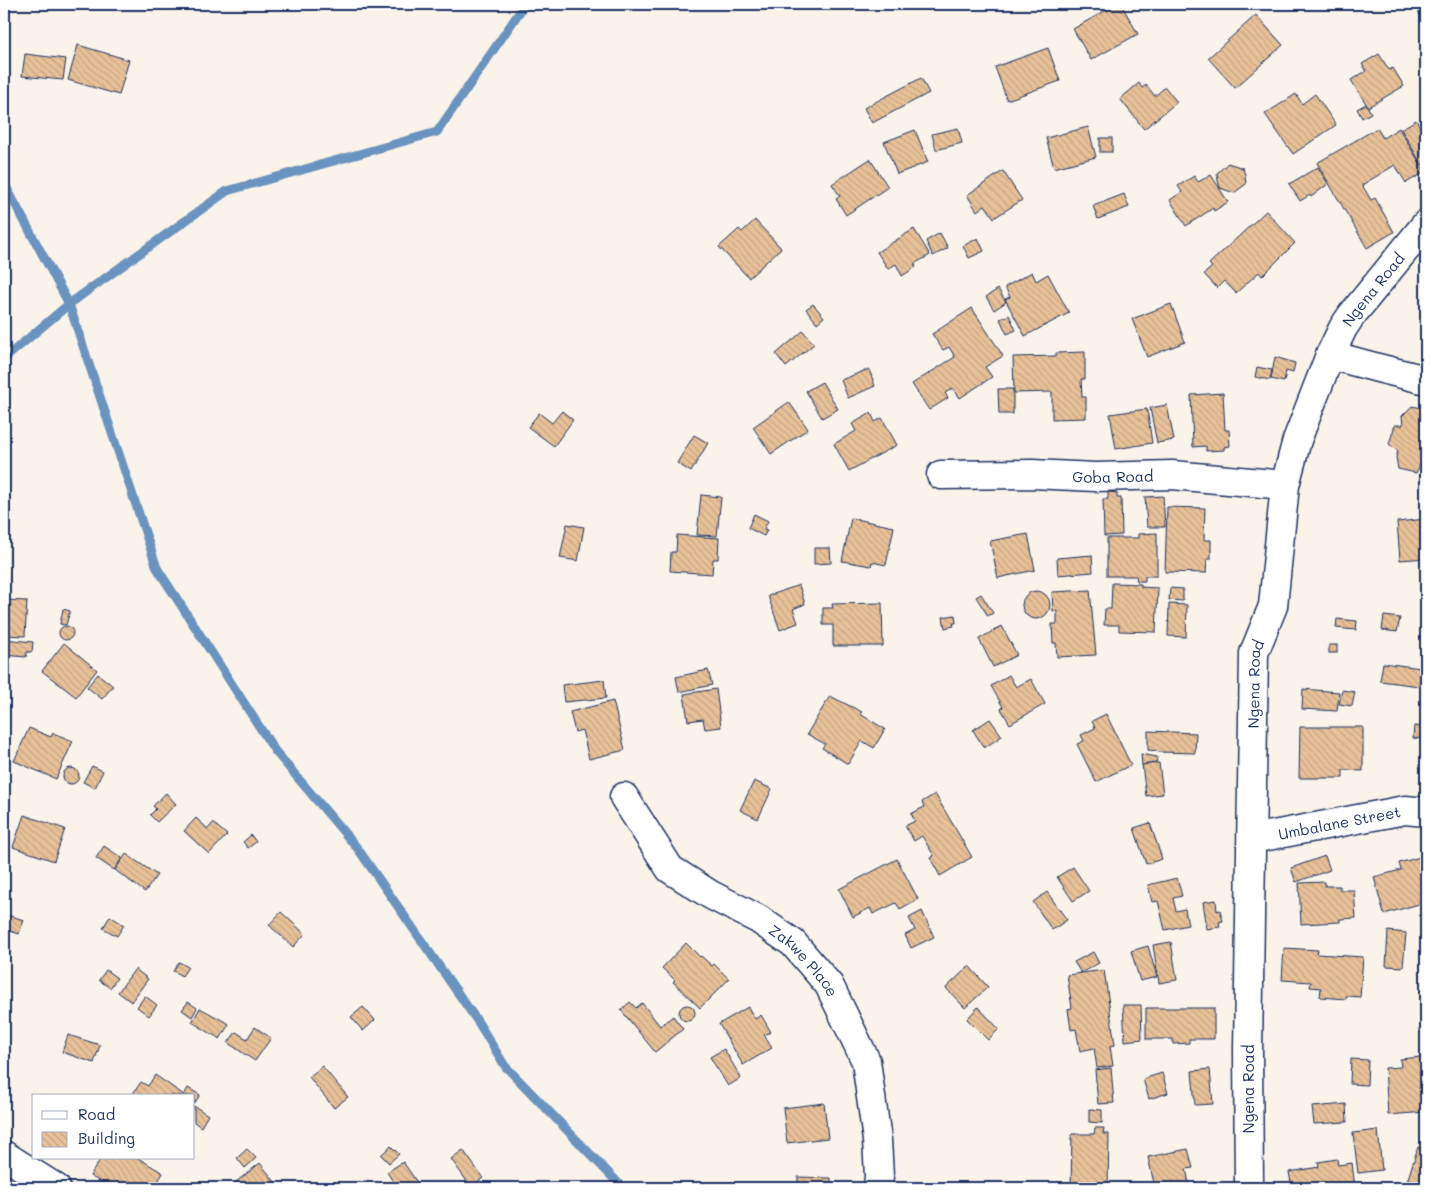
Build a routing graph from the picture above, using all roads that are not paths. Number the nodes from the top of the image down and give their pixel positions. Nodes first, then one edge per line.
1 (1426, 224) edge
2 (1330, 355) junction
3 (1426, 380) edge
4 (941, 475) dead end
5 (1285, 485) junction
6 (624, 797) dead end
7 (1426, 812) edge
8 (1252, 839) junction
9 (4, 1155) edge
10 (56, 1188) edge
11 (878, 1188) edge
12 (1248, 1188) edge

1 - 2 street, Ngena Road
2 - 3 street
2 - 5 street, Ngena Road
4 - 5 street, Goba Road
5 - 8 street, Ngena Road
6 - 11 street, Zakwe Place
7 - 8 street, Umbalane Street
8 - 12 street, Ngena Road
9 - 10 street

